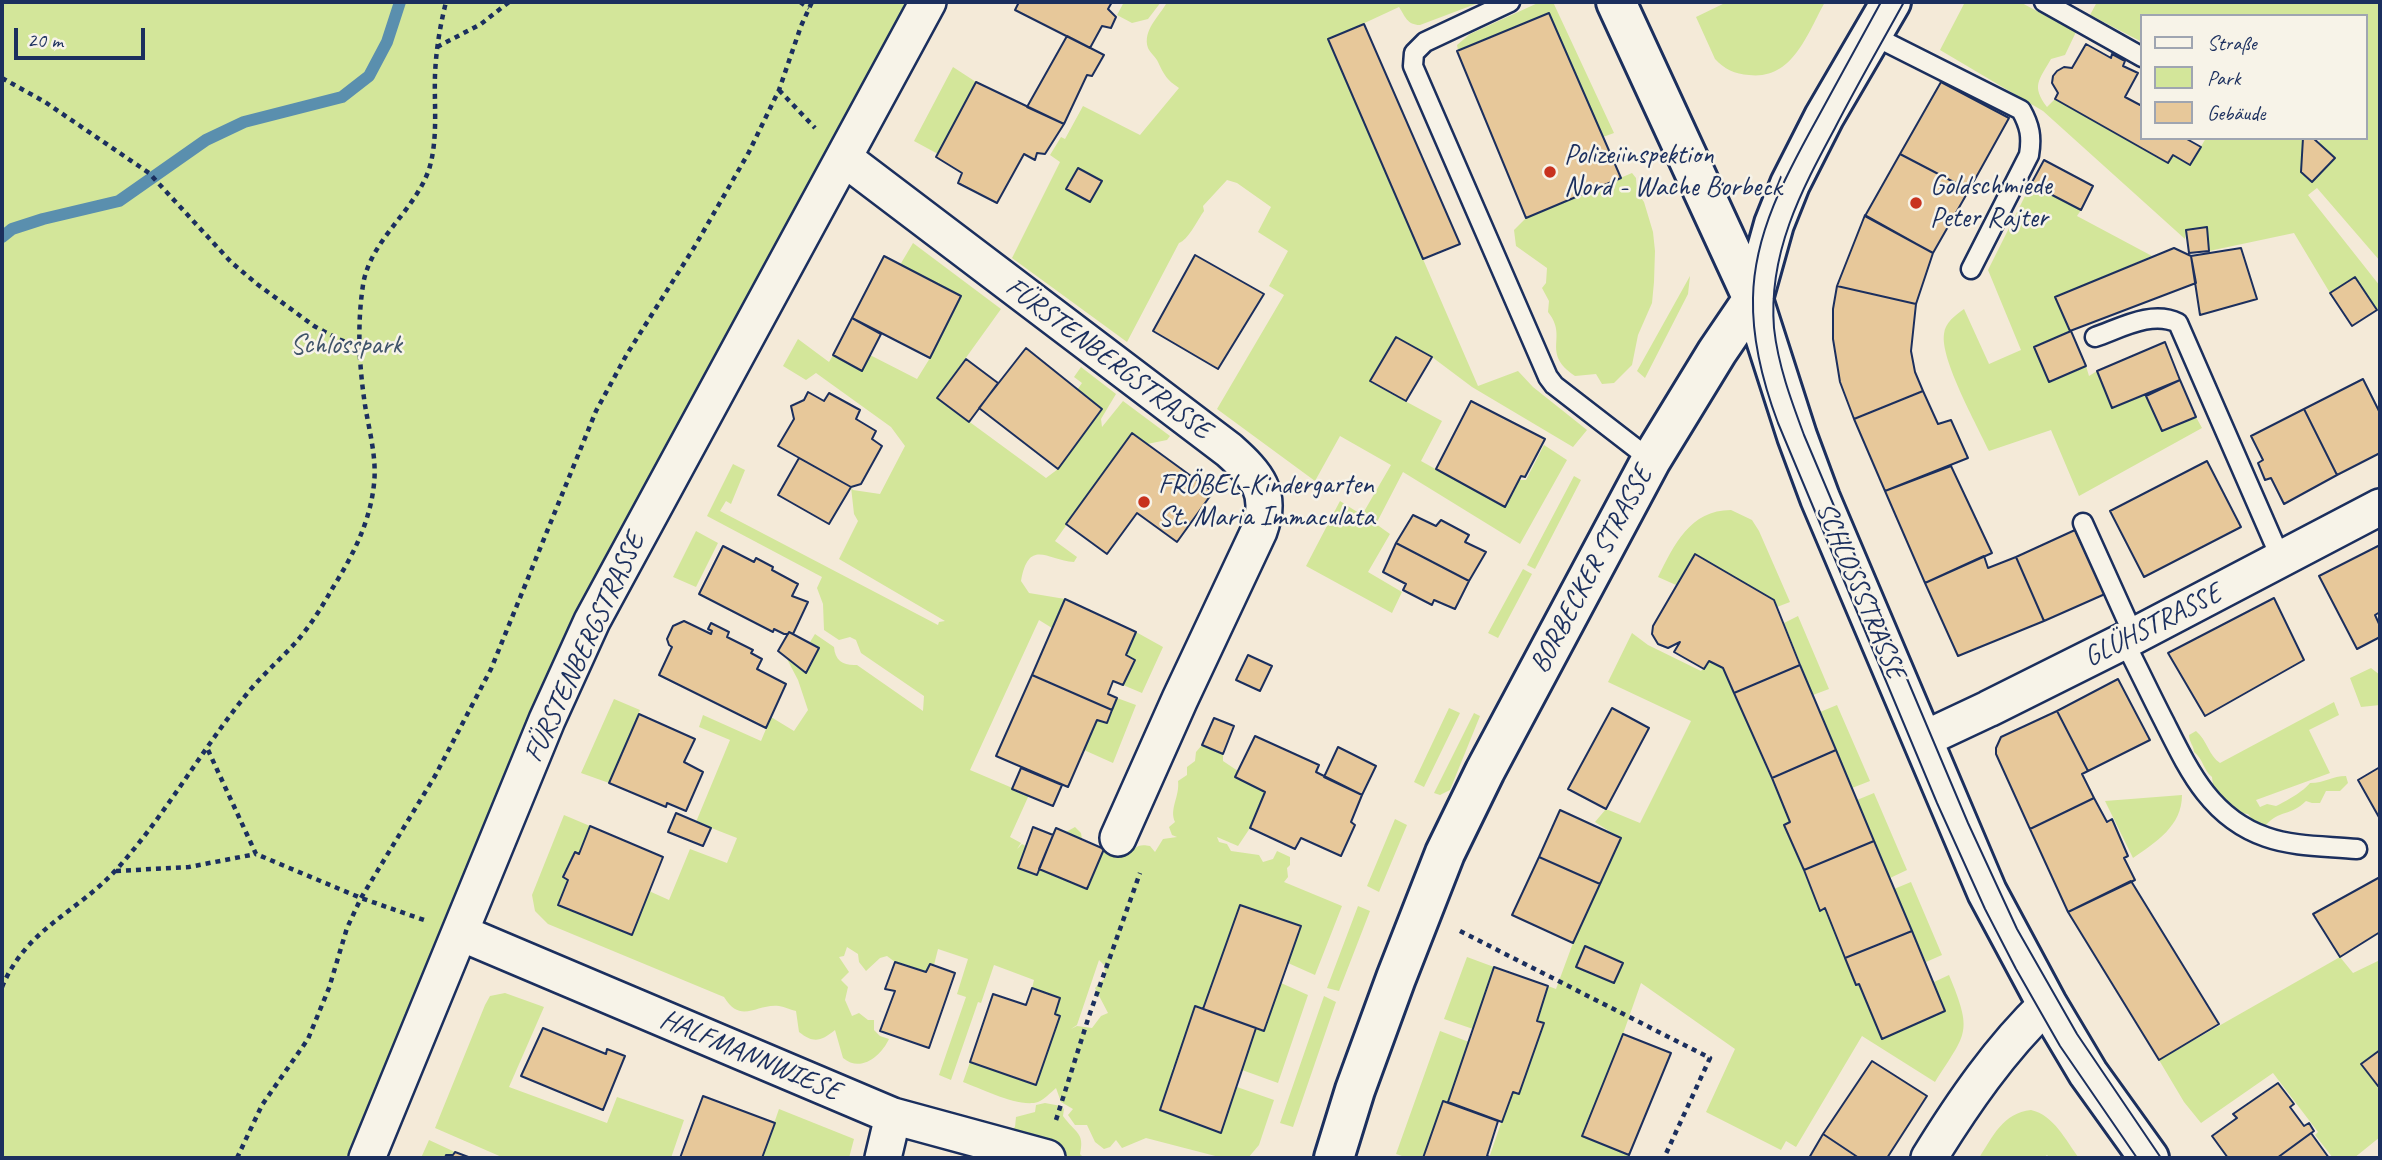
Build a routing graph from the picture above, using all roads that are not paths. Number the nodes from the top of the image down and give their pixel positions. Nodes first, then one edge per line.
1 (928, 2) edge
2 (1510, 2) edge
3 (1616, 2) edge
4 (1891, 2) edge
5 (2044, 2) edge
6 (1872, 35) junction
7 (2140, 56) edge
8 (844, 158) junction
9 (1970, 269) dead end
10 (1753, 299) junction
11 (2095, 337) dead end
12 (1651, 460) junction
13 (2380, 506) edge
14 (2083, 523) dead end
15 (2281, 559) junction
16 (2129, 638) junction
17 (1922, 740) junction
18 (1118, 838) dead end
19 (2357, 849) dead end
20 (461, 933) junction
21 (2046, 1004) junction
22 (893, 1116) junction
23 (367, 1158) edge
24 (883, 1158) edge
25 (1045, 1158) edge
26 (1334, 1158) edge
27 (1929, 1158) edge
28 (2149, 1158) edge

1 - 8 street, FÜRSTENBERGSTRASSE
2 - 12 lane
3 - 10 street, SCHLOSSSTRASSE
4 - 6 street, BORBECKER STRASSE
5 - 7 lane
6 - 9 lane
6 - 10 street, BORBECKER STRASSE
8 - 18 street, FÜRSTENBERGSTRASSE
8 - 20 street, FÜRSTENBERGSTRASSE
10 - 12 street, BORBECKER STRASSE
10 - 17 street, SCHLOSSSTRASSE
11 - 15 lane
12 - 26 street, BORBECKER STRASSE
13 - 15 street, GLÜHSTRASSE
14 - 16 lane
15 - 16 street, GLÜHSTRASSE
16 - 17 street, GLÜHSTRASSE
16 - 19 lane
17 - 21 street, SCHLOSSSTRASSE
20 - 22 street, HALFMANNWIESE
20 - 23 street, FÜRSTENBERGSTRASSE
21 - 27 street
21 - 28 street, SCHLOSSSTRASSE
22 - 24 street
22 - 25 street, HALFMANNWIESE

